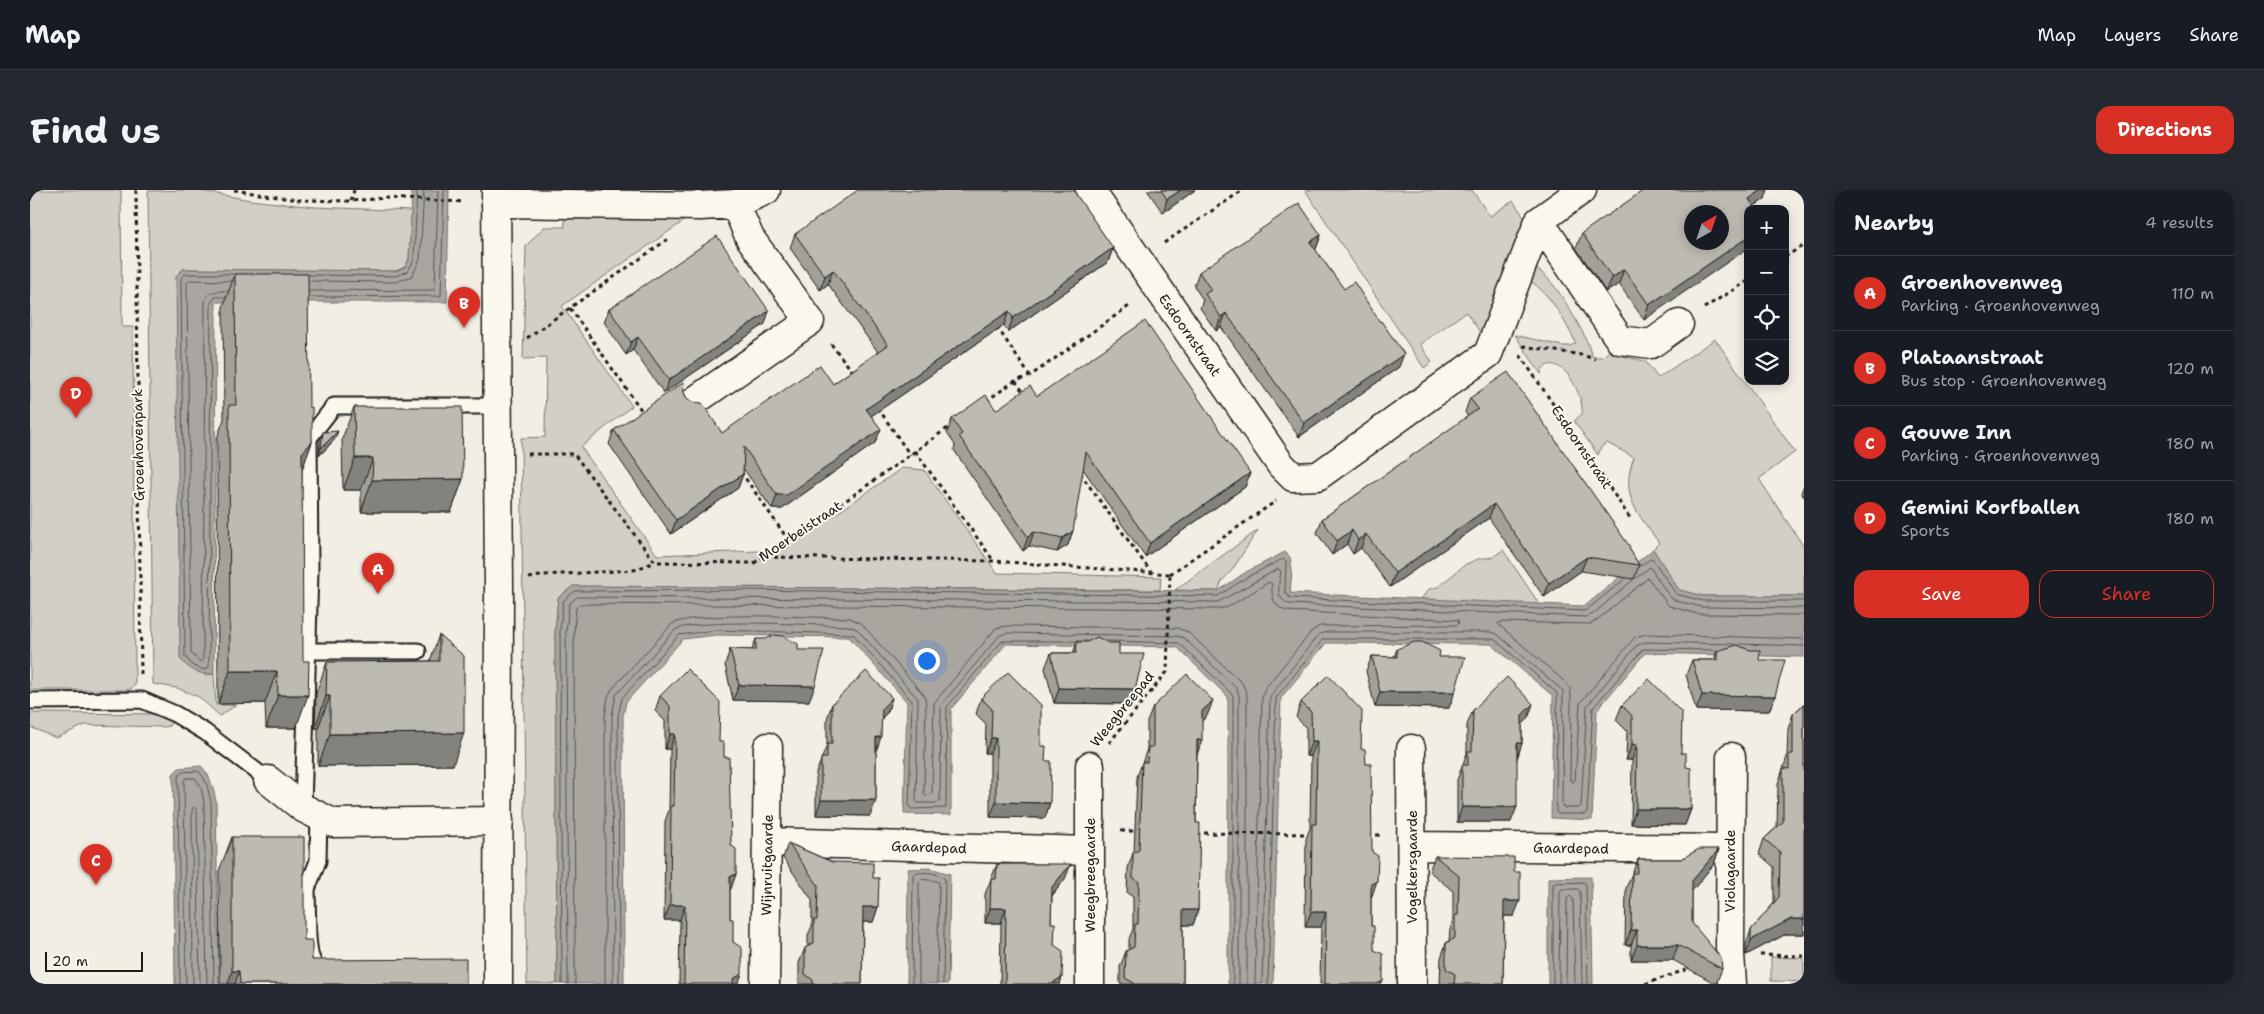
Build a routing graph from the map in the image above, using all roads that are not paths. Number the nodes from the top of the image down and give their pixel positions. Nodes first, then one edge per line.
1 (766, 190) edge
2 (1090, 190) edge
3 (1582, 190) edge
4 (496, 196) edge
5 (735, 204) junction
6 (1539, 221) junction
7 (1679, 324) road end
8 (693, 402) edge
9 (496, 406) junction
10 (307, 651) junction
11 (418, 651) dead end
12 (30, 701) edge
13 (768, 746) dead end
14 (1411, 749) dead end
15 (1731, 757) dead end
16 (1090, 766) road end
17 (268, 780) joint
18 (311, 811) junction
19 (498, 822) junction
20 (1090, 841) junction
21 (1412, 841) junction
22 (767, 842) junction
23 (1730, 849) junction
24 (321, 984) edge
25 (498, 984) edge
26 (765, 984) edge
27 (1090, 984) edge
28 (1412, 984) edge
29 (1732, 984) edge

1 - 5 street
2 - 6 street, Esdoornstraat
3 - 6 street
4 - 5 street
4 - 9 street
5 - 8 street
6 - 7 street
9 - 10 lane
9 - 19 street
10 - 11 lane
10 - 18 lane
12 - 17 lane
13 - 22 street, Wijnruitgaarde
14 - 21 street, Vogelkersgaarde
15 - 23 street, Violagaarde
16 - 20 street, Weegbreegaarde
17 - 18 street
18 - 19 street
18 - 24 lane
19 - 25 street
20 - 22 street, Gaardepad
20 - 27 street, Weegbreegaarde
21 - 23 street, Gaardepad
21 - 28 street, Vogelkersgaarde
22 - 26 street, Wijnruitgaarde
23 - 29 street, Violagaarde

